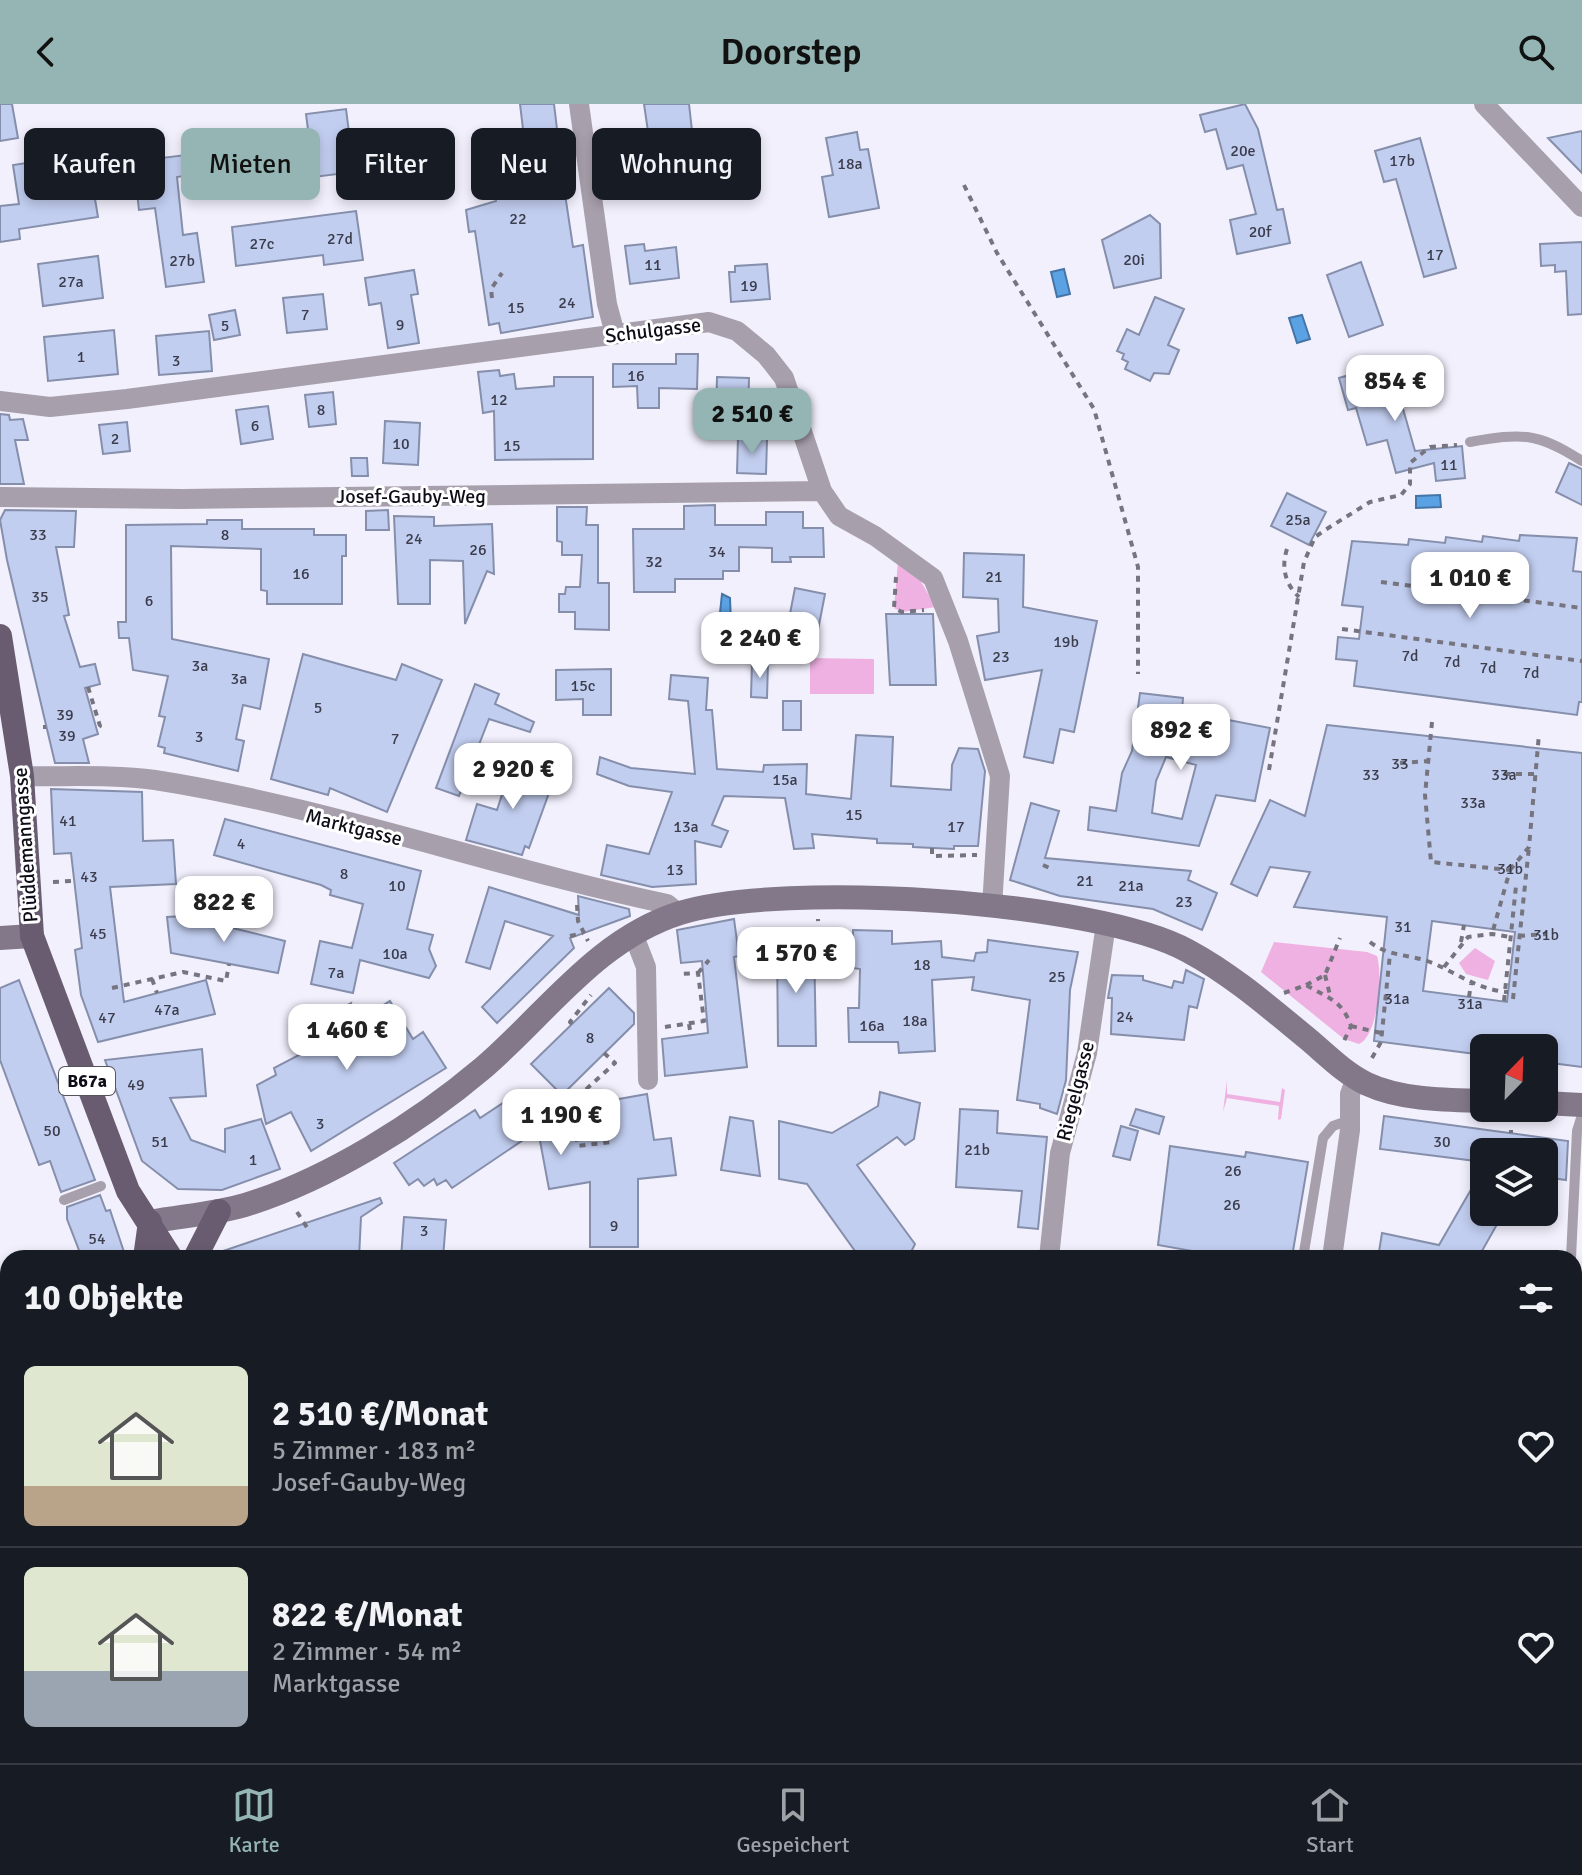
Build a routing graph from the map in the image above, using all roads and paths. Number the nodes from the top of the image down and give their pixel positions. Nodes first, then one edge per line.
1 (579, 104) edge
2 (1484, 104) edge
3 (964, 185) dead end
4 (1582, 207) edge
5 (502, 273) dead end
6 (492, 298) dead end
7 (615, 334) junction
8 (0, 401) edge
9 (1470, 442) joint
10 (1582, 461) edge
11 (822, 491) junction
12 (0, 497) edge
13 (1287, 549) dead end
14 (897, 571) dead end
15 (1381, 582) dead end
16 (1299, 597) junction
17 (1582, 608) edge
18 (919, 611) dead end
19 (1342, 629) dead end
20 (0, 636) edge
21 (1582, 661) edge
22 (1138, 674) dead end
23 (88, 687) dead end
24 (1432, 722) dead end
25 (97, 728) dead end
26 (1539, 734) dead end
27 (1428, 761) junction
28 (1400, 763) dead end
29 (1269, 770) dead end
30 (1504, 774) dead end
31 (1535, 774) junction
32 (22, 776) junction
33 (1529, 847) junction
34 (932, 848) dead end
35 (983, 855) dead end
36 (1043, 865) dead end
37 (1054, 870) dead end
38 (1510, 870) junction
39 (72, 881) dead end
40 (53, 882) dead end
41 (1516, 886) dead end
42 (992, 907) junction
43 (577, 910) dead end
44 (818, 912) dead end
45 (678, 913) junction
46 (1106, 924) junction
47 (1464, 925) dead end
48 (583, 933) junction
49 (1492, 934) junction
50 (1546, 934) dead end
51 (32, 936) junction
52 (570, 936) dead end
53 (634, 936) junction
54 (1519, 936) junction
55 (1510, 937) junction
56 (0, 938) edge
57 (1340, 938) dead end
58 (1370, 942) dead end
59 (1461, 942) junction
60 (589, 943) dead end
61 (1390, 954) junction
62 (709, 960) dead end
63 (229, 964) dead end
64 (815, 964) dead end
65 (1444, 968) junction
66 (698, 973) junction
67 (679, 974) dead end
68 (1325, 975) junction
69 (152, 979) junction
70 (1471, 984) junction
71 (1306, 985) junction
72 (112, 988) dead end
73 (1506, 992) junction
74 (157, 993) dead end
75 (1278, 995) dead end
76 (1330, 995) junction
77 (1469, 997) dead end
78 (1513, 999) dead end
79 (1504, 1001) dead end
80 (586, 1005) dead end
81 (572, 1024) dead end
82 (689, 1024) junction
83 (1351, 1026) junction
84 (646, 1029) junction
85 (1381, 1033) junction
86 (691, 1036) dead end
87 (1342, 1045) dead end
88 (604, 1053) dead end
89 (1372, 1058) dead end
90 (1356, 1078) junction
91 (648, 1080) dead end
92 (1470, 1101) edge
93 (1558, 1104) edge
94 (1582, 1105) edge
95 (1582, 1115) edge
96 (1350, 1120) junction
97 (611, 1142) dead end
98 (101, 1186) dead end
99 (64, 1200) dead end
100 (219, 1211) junction
101 (297, 1212) dead end
102 (150, 1222) junction
103 (308, 1229) dead end
104 (146, 1250) edge
105 (166, 1250) edge
106 (199, 1250) edge
107 (1050, 1250) edge
108 (1304, 1250) edge
109 (1333, 1250) edge
110 (1571, 1250) edge

1 - 7 street
2 - 4 street
3 - 22 path
5 - 6 path
7 - 8 street, Schulgasse
7 - 11 street, Schulgasse
9 - 10 lane
9 - 16 path
11 - 12 street, Josef-Gauby-Weg
11 - 42 street, Schulgasse
13 - 16 path
14 - 18 path
15 - 17 path
16 - 29 path
19 - 21 path
20 - 32 main road, Plüddemanngasse / B67a
23 - 25 path
24 - 27 path
26 - 31 path
27 - 28 path
27 - 38 path
30 - 31 path
31 - 33 path
32 - 45 street, Marktgasse
32 - 51 main road, Plüddemanngasse / B67a
33 - 38 path
33 - 54 path
34 - 35 path
36 - 37 path
38 - 49 path
39 - 40 path
41 - 55 path
42 - 45 main road
42 - 46 main road
43 - 48 path
44 - 64 path
45 - 53 main road
46 - 90 main road
46 - 107 street, Riegelgasse
47 - 59 path
48 - 52 path
48 - 60 path
49 - 55 path
49 - 59 path
50 - 54 path
51 - 56 main road
51 - 102 main road, Plüddemanngasse / B67a
53 - 84 street
53 - 100 main road
54 - 78 path
55 - 73 path
57 - 68 path
58 - 61 path
59 - 65 path
61 - 65 path
61 - 85 path
62 - 66 path
63 - 69 path
65 - 70 path
66 - 67 path
66 - 82 path
68 - 71 path
68 - 76 path
69 - 72 path
69 - 74 path
70 - 73 path
70 - 77 path
71 - 75 path
71 - 76 path
73 - 79 path
76 - 83 path
80 - 81 path
82 - 84 path
82 - 86 path
83 - 85 path
83 - 87 path
84 - 91 street
85 - 89 path
88 - 97 path
90 - 92 main road
90 - 96 street
93 - 94 main road
95 - 110 lane
96 - 108 lane
96 - 109 street
98 - 99 lane
100 - 102 main road
100 - 106 main road
101 - 103 path
102 - 104 main road
102 - 105 main road, Plüddemanngasse / B67a

